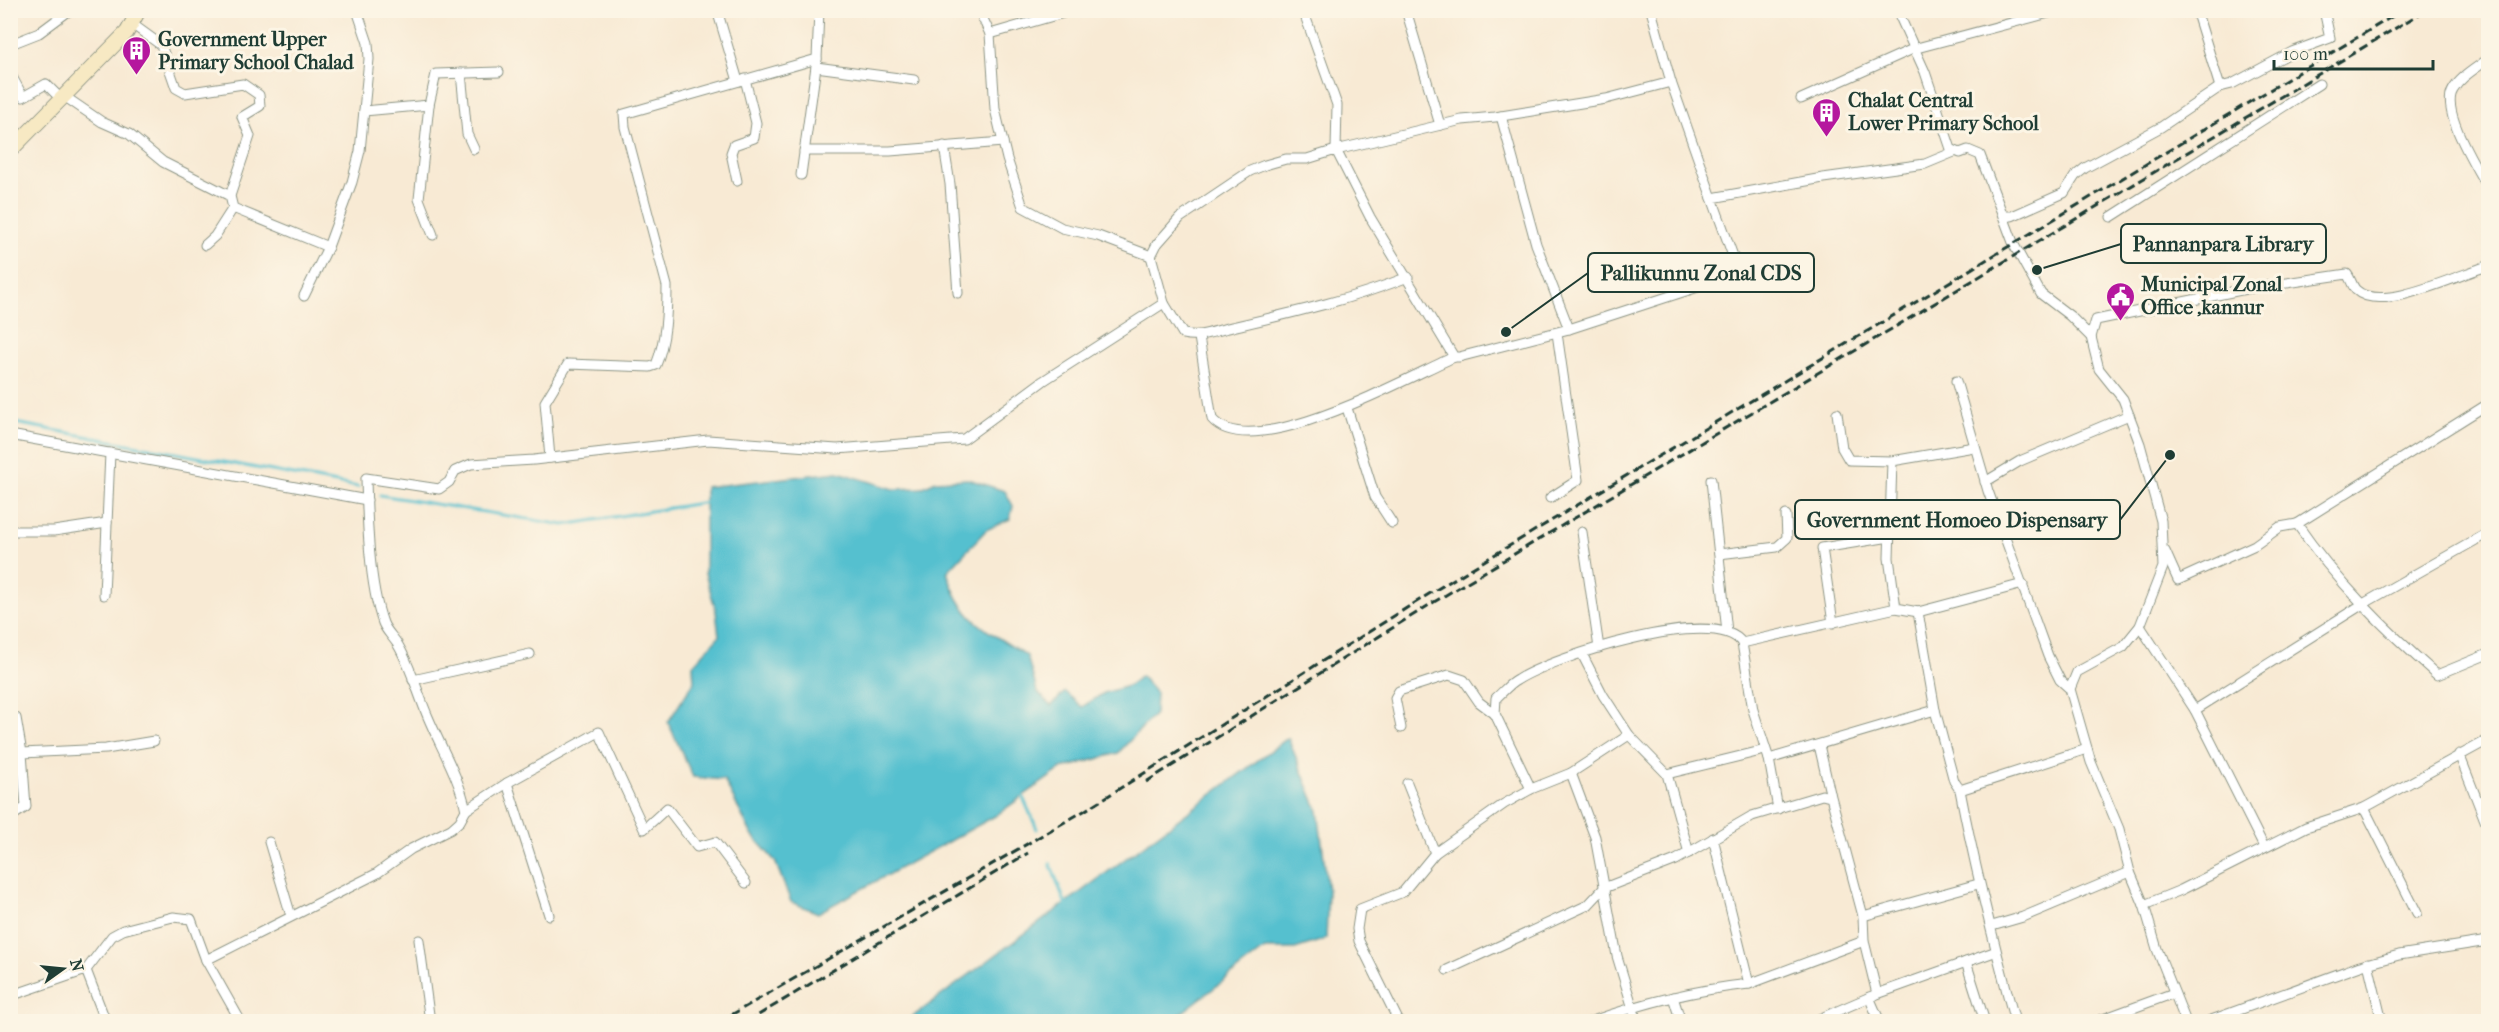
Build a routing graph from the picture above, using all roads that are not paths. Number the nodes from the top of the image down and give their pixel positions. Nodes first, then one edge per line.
1 (70, 10) edge
2 (139, 10) edge
3 (357, 10) edge
4 (717, 10) edge
5 (819, 10) edge
6 (979, 10) edge
7 (1074, 10) edge
8 (1303, 10) edge
9 (1406, 10) edge
10 (1651, 10) edge
11 (1897, 10) edge
12 (2060, 10) edge
13 (2196, 10) edge
14 (2324, 10) edge
15 (2024, 15) edge
16 (132, 24) junction
17 (990, 34) junction
18 (10, 49) edge
19 (1912, 49) junction
20 (2488, 59) edge
21 (816, 63) junction
22 (499, 72) dead end
23 (10, 73) edge
24 (461, 73) junction
25 (741, 80) junction
26 (915, 81) dead end
27 (1671, 82) junction
28 (2319, 84) dead end
29 (2220, 87) junction
30 (62, 98) junction
31 (1801, 99) dead end
32 (429, 105) junction
33 (364, 111) junction
34 (1501, 116) junction
35 (1440, 125) junction
36 (1003, 142) junction
37 (944, 146) junction
38 (474, 149) dead end
39 (1336, 150) junction
40 (10, 151) edge
41 (804, 151) junction
42 (1954, 152) junction
43 (801, 175) dead end
44 (737, 181) dead end
45 (2488, 189) edge
46 (230, 196) junction
47 (1712, 198) junction
48 (233, 208) junction
49 (2003, 216) junction
50 (2111, 217) dead end
51 (434, 236) dead end
52 (205, 245) dead end
53 (328, 247) junction
54 (1151, 256) junction
55 (2488, 266) edge
56 (1408, 277) junction
57 (958, 293) dead end
58 (304, 296) dead end
59 (1164, 303) junction
60 (1569, 329) junction
61 (1557, 333) junction
62 (1199, 337) junction
63 (2091, 337) junction
64 (1454, 357) junction
65 (1956, 381) dead end
66 (2488, 404) edge
67 (1347, 408) junction
68 (1837, 413) dead end
69 (2129, 415) junction
70 (10, 435) edge
71 (1974, 447) junction
72 (110, 453) junction
73 (550, 458) junction
74 (1892, 461) junction
75 (1711, 480) dead end
76 (1985, 482) junction
77 (1550, 498) dead end
78 (367, 500) junction
79 (1786, 515) dead end
80 (107, 523) junction
81 (1392, 523) dead end
82 (2297, 524) junction
83 (10, 531) edge
84 (1582, 532) dead end
85 (2488, 533) edge
86 (1890, 537) junction
87 (2162, 540) junction
88 (1719, 554) junction
89 (2023, 584) junction
90 (104, 595) dead end
91 (2363, 604) junction
92 (1896, 608) junction
93 (1918, 612) junction
94 (1833, 622) junction
95 (2140, 626) junction
96 (1727, 632) junction
97 (1742, 643) junction
98 (1599, 648) junction
99 (530, 654) dead end
100 (1582, 654) junction
101 (2488, 654) edge
102 (413, 680) junction
103 (2070, 689) junction
104 (1935, 710) junction
105 (2195, 710) junction
106 (1495, 714) junction
107 (10, 719) edge
108 (1401, 728) dead end
109 (1629, 735) junction
110 (2488, 740) edge
111 (154, 741) dead end
112 (1819, 745) junction
113 (2087, 749) junction
114 (22, 753) junction
115 (2459, 754) junction
116 (1767, 755) junction
117 (1571, 773) junction
118 (1667, 774) junction
119 (507, 783) junction
120 (1407, 783) dead end
121 (1531, 789) junction
122 (1960, 790) junction
123 (1830, 793) junction
124 (2364, 808) junction
125 (466, 810) junction
126 (1778, 810) junction
127 (10, 817) edge
128 (2488, 828) edge
129 (1713, 838) junction
130 (269, 842) dead end
131 (2264, 846) junction
132 (1435, 853) junction
133 (1689, 853) junction
134 (2130, 872) junction
135 (746, 883) dead end
136 (1978, 884) junction
137 (1604, 888) junction
138 (2144, 905) junction
139 (2416, 913) dead end
140 (549, 915) dead end
141 (291, 916) junction
142 (1863, 916) junction
143 (1992, 926) junction
144 (419, 940) dead end
145 (2488, 941) edge
146 (1864, 942) junction
147 (1994, 952) junction
148 (206, 960) junction
149 (1966, 962) junction
150 (2368, 963) junction
151 (86, 970) junction
152 (1447, 970) dead end
153 (1749, 984) junction
154 (2174, 993) junction
155 (1873, 995) junction
156 (10, 996) edge
157 (1673, 997) junction
158 (1633, 1006) junction
159 (1606, 1019) edge
160 (106, 1022) edge
161 (241, 1022) edge
162 (430, 1022) edge
163 (1399, 1022) edge
164 (1590, 1022) edge
165 (1637, 1022) edge
166 (1681, 1022) edge
167 (1812, 1022) edge
168 (1880, 1022) edge
169 (1985, 1022) edge
170 (2015, 1022) edge
171 (2094, 1022) edge
172 (2186, 1022) edge
173 (2206, 1022) edge
174 (2382, 1022) edge

1 - 18 street
2 - 16 main road
3 - 33 street
4 - 25 street
5 - 21 street
6 - 17 street
7 - 17 street
8 - 39 street
9 - 35 street
10 - 27 street
11 - 19 street
12 - 15 street
13 - 29 street
14 - 29 street
15 - 19 street
16 - 30 main road
16 - 46 street
17 - 36 street
19 - 31 street
19 - 42 street
20 - 45 street
21 - 25 street
21 - 26 street
21 - 41 street
22 - 24 street
23 - 30 street
24 - 32 street
24 - 38 street
25 - 44 street
25 - 73 street
27 - 34 street
27 - 47 street
28 - 50 street
29 - 49 street
30 - 40 main road
30 - 46 street
32 - 33 street
32 - 51 street
33 - 53 street
34 - 35 street
34 - 60 street
35 - 39 street
36 - 37 street
36 - 54 street
37 - 41 street
37 - 57 street
39 - 54 street
39 - 56 street
41 - 43 street
42 - 47 street
42 - 49 street
46 - 48 street
47 - 60 street
48 - 52 street
48 - 53 street
49 - 63 street
53 - 58 street
54 - 59 street
55 - 63 street
56 - 62 street
56 - 64 street
59 - 62 street
59 - 73 street
60 - 61 street
61 - 64 street
61 - 77 street
62 - 67 street
63 - 69 street
64 - 67 street
65 - 71 street
66 - 82 street
67 - 81 street
68 - 74 street
69 - 76 street
69 - 87 street
70 - 72 street
71 - 74 street
71 - 76 street
72 - 78 street
72 - 80 street
73 - 78 street
74 - 86 street
75 - 88 street
76 - 89 street
78 - 102 street
79 - 88 street
80 - 83 street
80 - 90 street
82 - 87 street
82 - 91 street
84 - 98 street
85 - 91 street
86 - 92 street
86 - 94 street
87 - 95 street
88 - 96 street
89 - 93 street
89 - 103 street
91 - 101 street
91 - 105 street
92 - 93 street
92 - 94 street
93 - 104 street
94 - 97 street
95 - 103 street
95 - 105 street
96 - 97 street
96 - 98 street
97 - 116 street
98 - 100 street
99 - 102 street
100 - 106 street
100 - 109 street
102 - 125 street
103 - 113 street
104 - 112 street
104 - 122 street
105 - 131 street
106 - 108 street
106 - 121 street
107 - 114 street
109 - 117 street
109 - 118 street
110 - 115 street
111 - 114 street
112 - 116 street
112 - 123 street
113 - 122 street
113 - 134 street
114 - 127 street
115 - 124 street
115 - 128 street
116 - 118 street
116 - 126 street
117 - 121 street
117 - 137 street
118 - 133 street
119 - 125 street
119 - 135 street
119 - 140 street
120 - 132 street
121 - 132 street
122 - 136 street
123 - 126 street
123 - 142 street
124 - 131 street
124 - 139 street
125 - 141 street
126 - 129 street
129 - 133 street
129 - 153 street
130 - 141 street
131 - 138 street
132 - 163 street
133 - 137 street
134 - 138 street
134 - 143 street
136 - 142 street
136 - 143 street
137 - 152 street
137 - 158 street
138 - 154 street
141 - 148 street
142 - 146 street
143 - 147 street
144 - 162 street
145 - 150 street
146 - 153 street
146 - 155 street
147 - 149 street
147 - 170 street
148 - 151 street
148 - 161 street
149 - 155 street
149 - 169 street
150 - 173 street
150 - 174 street
151 - 156 street
151 - 160 street
153 - 157 street
154 - 171 street
154 - 172 street
155 - 167 street
155 - 168 street
157 - 158 street
157 - 166 street
158 - 159 street
158 - 165 street
159 - 164 street

